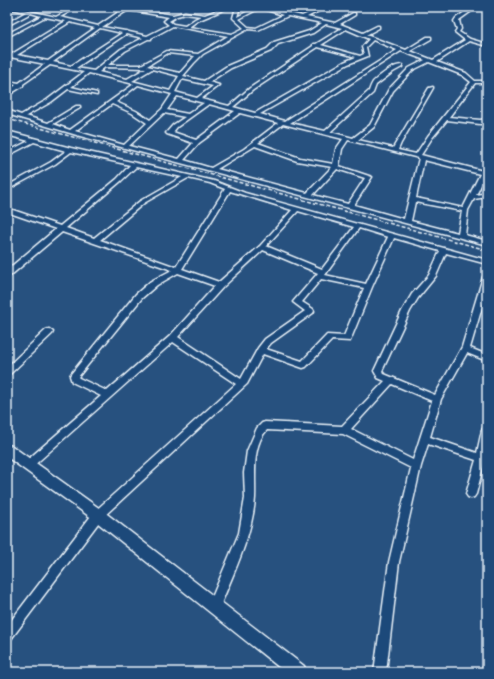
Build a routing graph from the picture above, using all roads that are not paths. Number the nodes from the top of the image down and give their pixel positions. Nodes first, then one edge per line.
1 (7, 7) edge
2 (51, 7) edge
3 (76, 7) edge
4 (118, 7) edge
5 (228, 7) edge
6 (238, 7) edge
7 (260, 7) edge
8 (325, 7) edge
9 (475, 7) edge
10 (127, 8) edge
11 (67, 11) junction
12 (30, 12) junction
13 (45, 14) junction
14 (288, 14) junction
15 (354, 14) dead end
16 (172, 16) junction
17 (205, 16) junction
18 (58, 17) junction
19 (302, 18) junction
20 (236, 19) junction
21 (71, 20) junction
22 (325, 22) junction
23 (7, 24) edge
24 (172, 25) junction
25 (334, 25) junction
26 (187, 26) junction
27 (99, 27) junction
28 (378, 27) dead end
29 (246, 28) junction
30 (345, 28) junction
31 (127, 32) junction
32 (7, 36) edge
33 (233, 36) junction
34 (362, 36) junction
35 (149, 38) junction
36 (429, 38) dead end
37 (371, 39) junction
38 (468, 40) junction
39 (487, 45) edge
40 (315, 46) junction
41 (403, 51) junction
42 (7, 54) edge
43 (14, 55) junction
44 (199, 55) junction
45 (360, 57) junction
46 (7, 59) edge
47 (431, 61) junction
48 (50, 63) junction
49 (103, 66) junction
50 (143, 66) junction
51 (400, 66) dead end
52 (152, 67) junction
53 (72, 68) junction
54 (87, 72) junction
55 (95, 73) junction
56 (180, 76) junction
57 (128, 81) junction
58 (7, 82) edge
59 (205, 82) junction
60 (474, 82) junction
61 (487, 82) edge
62 (138, 84) junction
63 (21, 85) junction
64 (67, 87) junction
65 (432, 88) dead end
66 (174, 93) junction
67 (7, 94) edge
68 (95, 94) dead end
69 (198, 99) junction
70 (112, 102) junction
71 (208, 102) junction
72 (78, 107) dead end
73 (230, 108) junction
74 (163, 111) junction
75 (239, 111) junction
76 (7, 112) edge
77 (255, 115) junction
78 (23, 116) junction
79 (190, 116) junction
80 (446, 118) junction
81 (487, 121) edge
82 (151, 123) junction
83 (284, 123) junction
84 (50, 124) junction
85 (72, 131) junction
86 (7, 133) edge
87 (326, 133) junction
88 (346, 138) junction
89 (34, 140) junction
90 (353, 141) junction
91 (197, 142) junction
92 (254, 144) junction
93 (126, 146) junction
94 (70, 150) junction
95 (396, 151) junction
96 (7, 154) edge
97 (420, 157) junction
98 (181, 160) junction
99 (135, 164) junction
100 (335, 167) junction
101 (213, 169) junction
102 (485, 174) edge
103 (188, 176) junction
104 (7, 188) edge
105 (228, 189) junction
106 (487, 194) edge
107 (309, 195) junction
108 (472, 197) junction
109 (414, 200) junction
110 (350, 206) junction
111 (296, 209) junction
112 (7, 210) edge
113 (465, 210) junction
114 (407, 222) junction
115 (61, 227) junction
116 (357, 227) junction
117 (392, 236) junction
118 (461, 236) junction
119 (96, 240) junction
120 (487, 243) edge
121 (262, 247) junction
122 (443, 251) junction
123 (487, 262) edge
124 (178, 270) junction
125 (7, 274) edge
126 (322, 274) junction
127 (487, 277) edge
128 (220, 285) junction
129 (368, 287) junction
130 (49, 332) dead end
131 (173, 338) junction
132 (261, 350) junction
133 (465, 350) junction
134 (487, 358) edge
135 (7, 372) edge
136 (391, 380) junction
137 (242, 384) junction
138 (107, 395) junction
139 (437, 399) junction
140 (344, 430) junction
141 (487, 430) edge
142 (424, 439) junction
143 (9, 454) edge
144 (481, 458) junction
145 (28, 465) junction
146 (416, 466) junction
147 (471, 494) dead end
148 (98, 515) junction
149 (214, 607) junction
150 (7, 635) edge
151 (298, 672) edge
152 (380, 672) edge

1 - 12 street
2 - 11 street
3 - 11 street
4 - 10 street
5 - 17 street
6 - 20 street
7 - 14 street
7 - 20 street
8 - 19 street
9 - 38 street
10 - 16 street
10 - 27 street
11 - 18 street
12 - 13 street
12 - 23 street
13 - 18 street
13 - 32 street
14 - 19 street
14 - 29 street
15 - 25 street
16 - 17 street
16 - 24 street
17 - 26 street
18 - 21 street
19 - 22 street
20 - 29 street
21 - 27 street
21 - 43 street
22 - 25 street
22 - 59 street
24 - 26 street
24 - 35 street
25 - 30 street
26 - 33 street
27 - 31 street
27 - 48 street
28 - 34 street
29 - 33 street
30 - 34 street
30 - 40 street
31 - 35 street
31 - 53 street
33 - 44 street
34 - 37 street
35 - 49 street
36 - 41 street
37 - 41 street
37 - 45 street
38 - 39 street
38 - 47 street
40 - 45 street
40 - 73 street
41 - 47 street
41 - 83 street
42 - 43 street
43 - 46 street
43 - 48 street
44 - 50 street
44 - 56 street
45 - 77 street
47 - 60 street
47 - 90 street
48 - 53 street
48 - 63 street
49 - 50 street
49 - 55 street
50 - 52 street
51 - 87 street
52 - 56 street
52 - 57 street
53 - 54 street
54 - 55 street
54 - 64 street
55 - 57 street
56 - 59 street
56 - 66 street
57 - 62 street
58 - 63 street
59 - 69 street
60 - 61 street
60 - 80 street
62 - 66 street
62 - 70 street
63 - 67 street
64 - 68 street
64 - 78 street
65 - 95 street
66 - 69 street
66 - 74 street
69 - 71 street
70 - 82 street
70 - 85 street
71 - 73 street
71 - 79 street
72 - 84 street
73 - 75 street
74 - 79 street
74 - 82 street
75 - 77 street
75 - 91 street
76 - 78 street
77 - 83 street
78 - 84 street
79 - 91 street
80 - 81 street
80 - 97 street
82 - 93 street
83 - 87 street
83 - 92 street
84 - 85 street
85 - 93 street
86 - 89 street
87 - 88 street
88 - 90 street
88 - 100 street
89 - 94 street
89 - 96 street
90 - 95 street
91 - 98 street
92 - 100 street
92 - 101 street
93 - 98 street
94 - 99 street
94 - 104 street
95 - 97 street
97 - 102 street
97 - 109 street
98 - 101 street
99 - 103 street
99 - 115 street
100 - 107 street
100 - 110 street
101 - 107 street
102 - 108 street
103 - 105 street
103 - 119 street
105 - 111 street
105 - 124 street
106 - 108 street
107 - 110 street
108 - 113 street
109 - 113 street
109 - 114 street
110 - 114 street
111 - 116 street
111 - 121 street
112 - 115 street
113 - 118 street
114 - 118 street
115 - 119 street
115 - 125 street
116 - 117 street
116 - 126 street
117 - 122 street
117 - 129 street
118 - 120 street
119 - 124 street
121 - 126 street
121 - 128 street
122 - 123 street
122 - 136 street
124 - 128 street
124 - 138 street
126 - 129 street
126 - 132 street
127 - 133 street
128 - 131 street
129 - 132 street
130 - 135 street
131 - 137 street
131 - 138 street
132 - 137 street
133 - 134 street
133 - 139 street
136 - 139 street
136 - 140 street
137 - 148 street
138 - 145 street
139 - 142 street
140 - 146 street
140 - 149 street
141 - 144 street
142 - 144 street
142 - 146 street
143 - 145 street
144 - 147 street
145 - 148 street
146 - 152 street
148 - 149 street
148 - 150 street
149 - 151 street

